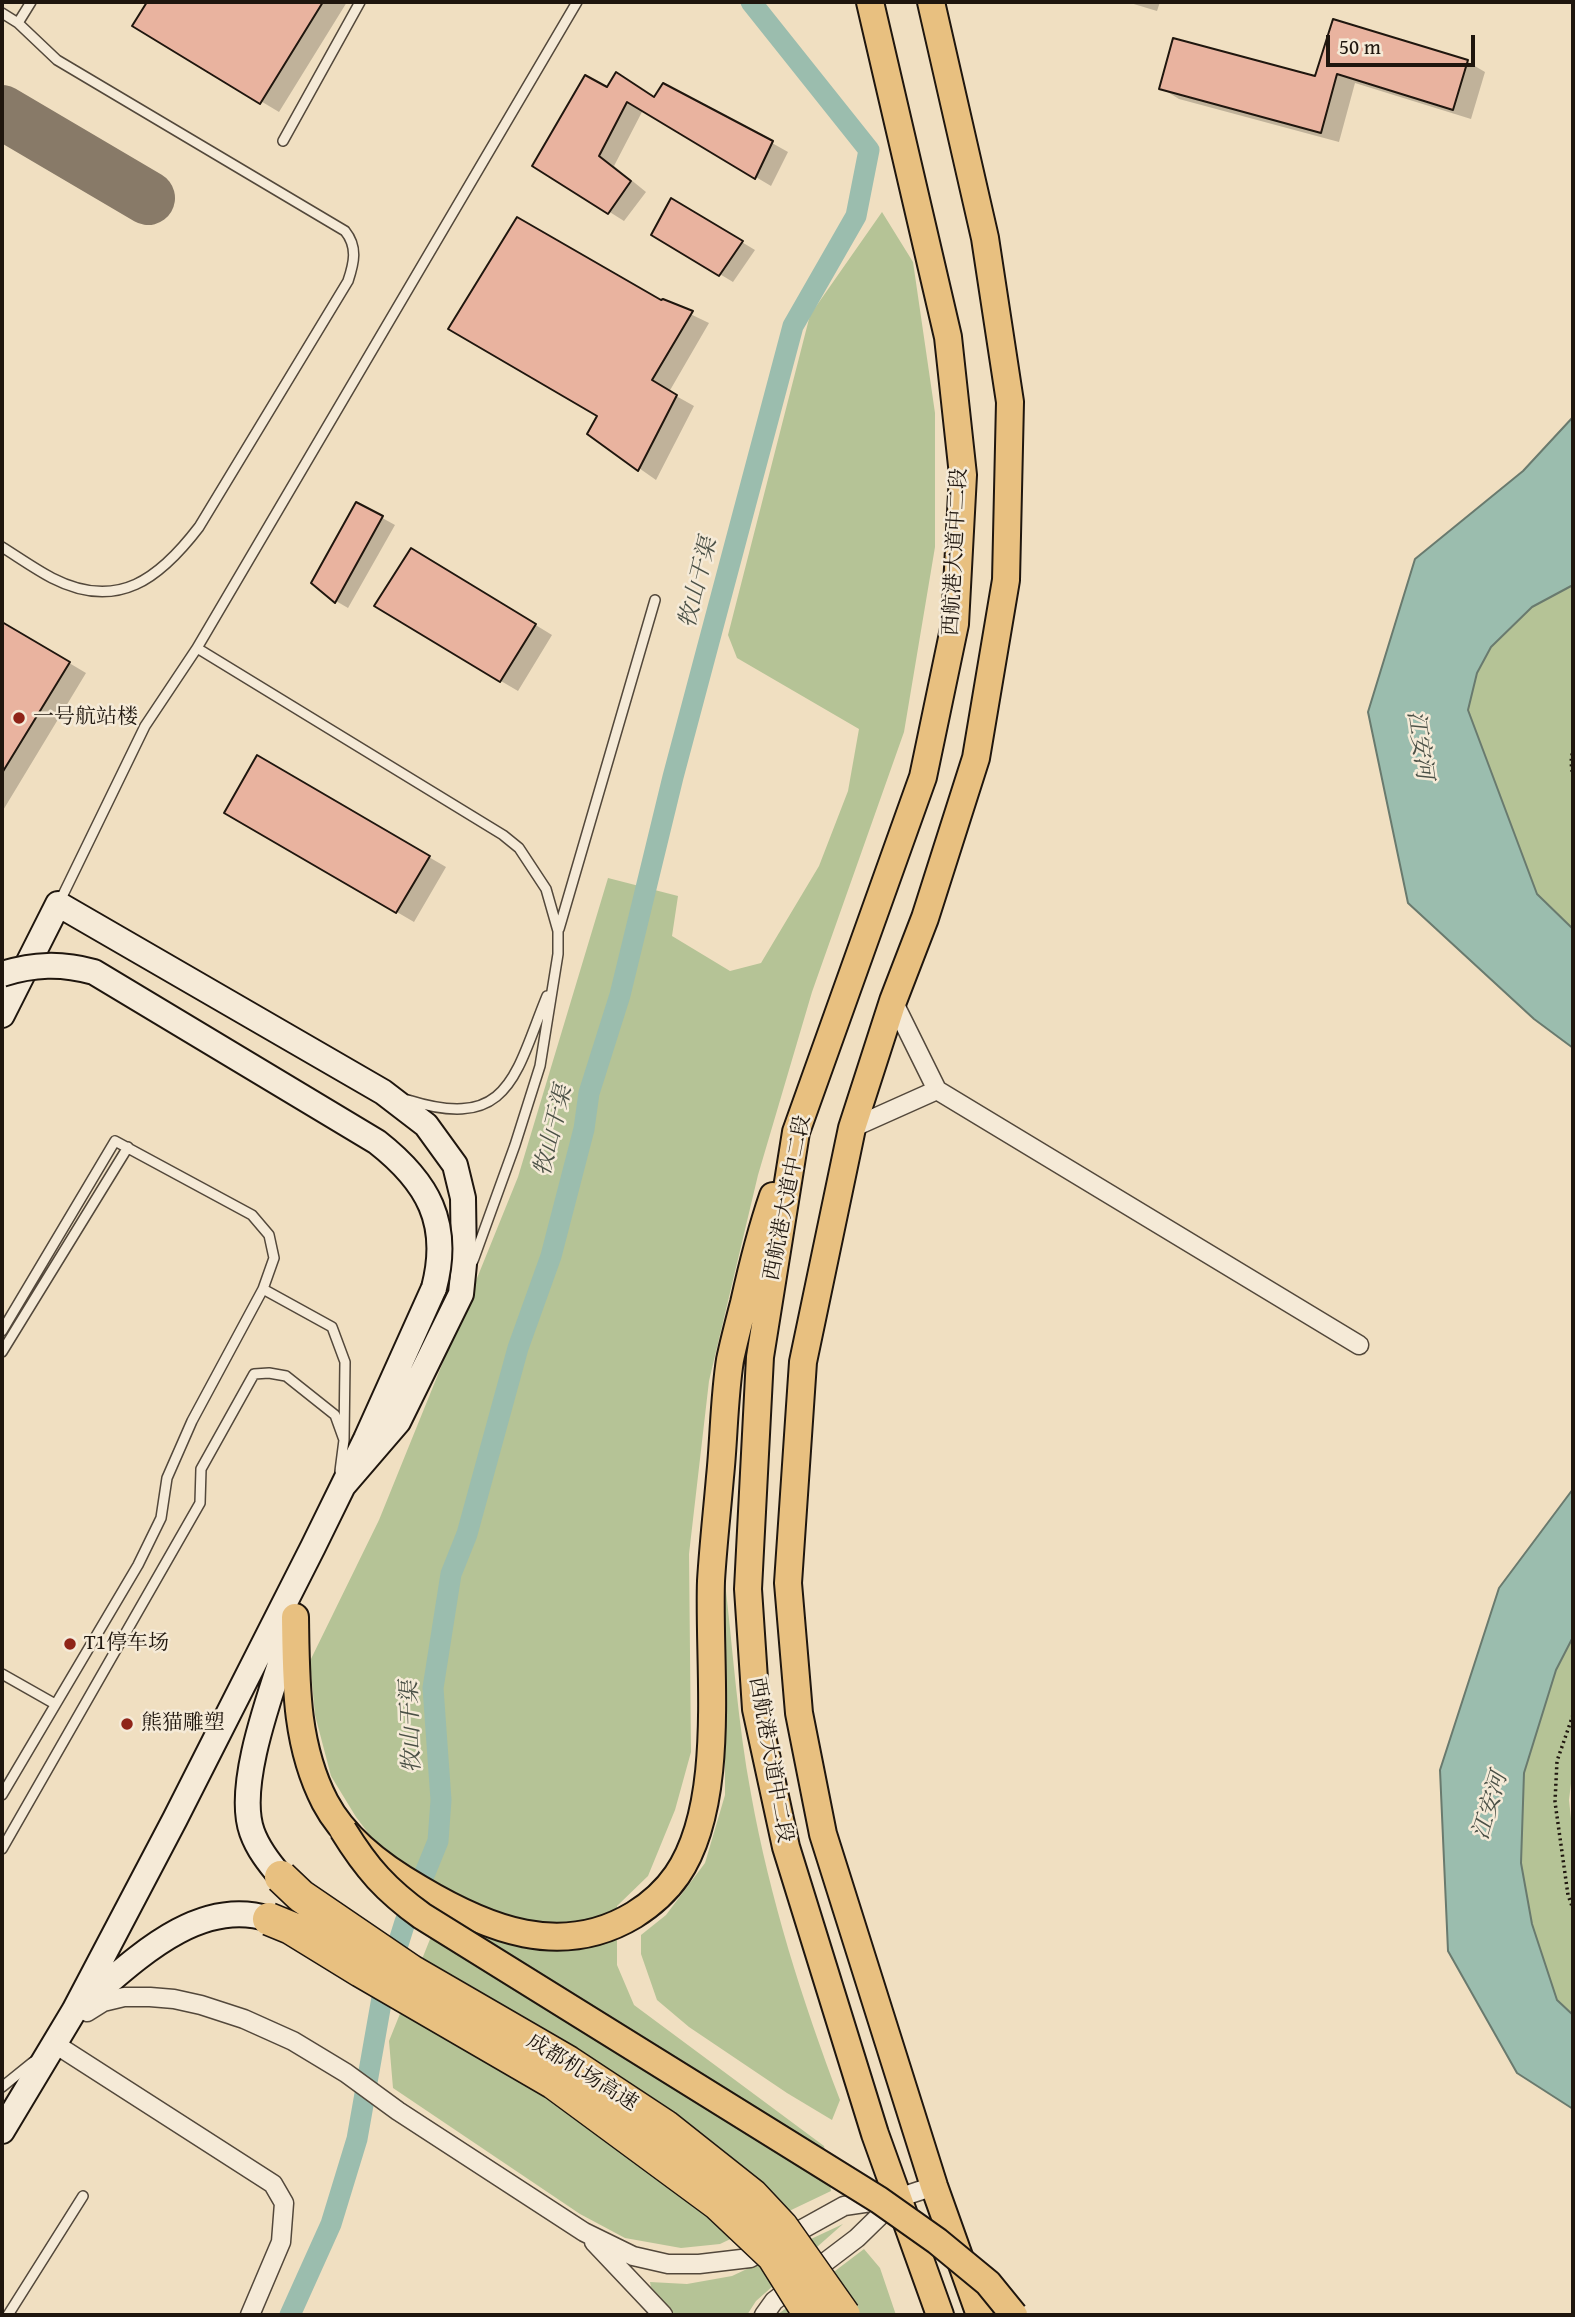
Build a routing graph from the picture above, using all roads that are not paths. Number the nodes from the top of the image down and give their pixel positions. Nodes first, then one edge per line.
1 (31, 2) edge
2 (360, 2) edge
3 (577, 2) edge
4 (870, 2) edge
5 (931, 2) edge
6 (2, 13) edge
7 (18, 23) junction
8 (283, 141) dead end
9 (2, 547) edge
10 (655, 600) dead end
11 (197, 648) junction
12 (58, 904) junction
13 (558, 931) junction
14 (2, 974) edge
15 (551, 985) junction
16 (893, 1001) junction
17 (2, 1015) edge
18 (937, 1090) junction
19 (383, 1092) junction
20 (852, 1128) junction
21 (796, 1132) junction
22 (128, 1147) junction
23 (263, 1289) junction
24 (461, 1294) junction
25 (2, 1331) edge
26 (1359, 1345) dead end
27 (2, 1352) edge
28 (344, 1440) junction
29 (334, 1503) junction
30 (295, 1617) junction
31 (2, 1674) edge
32 (55, 1704) junction
33 (2, 1795) edge
34 (343, 1830) junction
35 (2, 1849) edge
36 (281, 1877) joint
37 (269, 1919) joint
38 (65, 2027) junction
39 (2, 2087) edge
40 (2, 2132) edge
41 (934, 2186) junction
42 (83, 2196) dead end
43 (898, 2198) junction
44 (584, 2232) junction
45 (8, 2315) edge
46 (250, 2315) edge
47 (663, 2315) edge
48 (764, 2315) edge
49 (810, 2315) edge
50 (844, 2315) edge
51 (940, 2315) edge
52 (980, 2315) edge
53 (1014, 2315) edge

1 - 7 lane
2 - 8 lane
3 - 11 lane
4 - 21 main road, 西航港大道中二段
5 - 16 main road, 西航港大道中二段
6 - 7 lane
7 - 9 lane
10 - 13 lane
11 - 12 lane
11 - 13 lane
12 - 17 main road
12 - 19 main road
13 - 15 lane
14 - 29 main road, bridge
15 - 19 lane
15 - 24 lane
16 - 18 street
16 - 20 main road, 西航港大道中二段
18 - 20 street
18 - 26 street
19 - 24 main road
20 - 41 main road, 西航港大道中二段
21 - 34 main road, bridge
21 - 43 main road, 西航港大道中二段
22 - 23 lane
22 - 25 lane
22 - 27 lane
23 - 28 lane
23 - 32 lane
24 - 29 main road
28 - 29 lane
28 - 35 lane
29 - 30 main road
29 - 38 main road
30 - 34 main road
30 - 36 main road
31 - 32 lane
32 - 33 lane
34 - 53 main road, bridge
36 - 50 highway, 成都机场高速, bridge
37 - 38 main road
37 - 49 highway, 成都机场高速, bridge
38 - 39 lane
38 - 40 main road
38 - 44 street
38 - 46 street
41 - 43 street
41 - 52 main road, 西航港大道中二段
42 - 45 lane
43 - 44 street
43 - 48 street
43 - 51 main road, 西航港大道中二段
44 - 47 street

